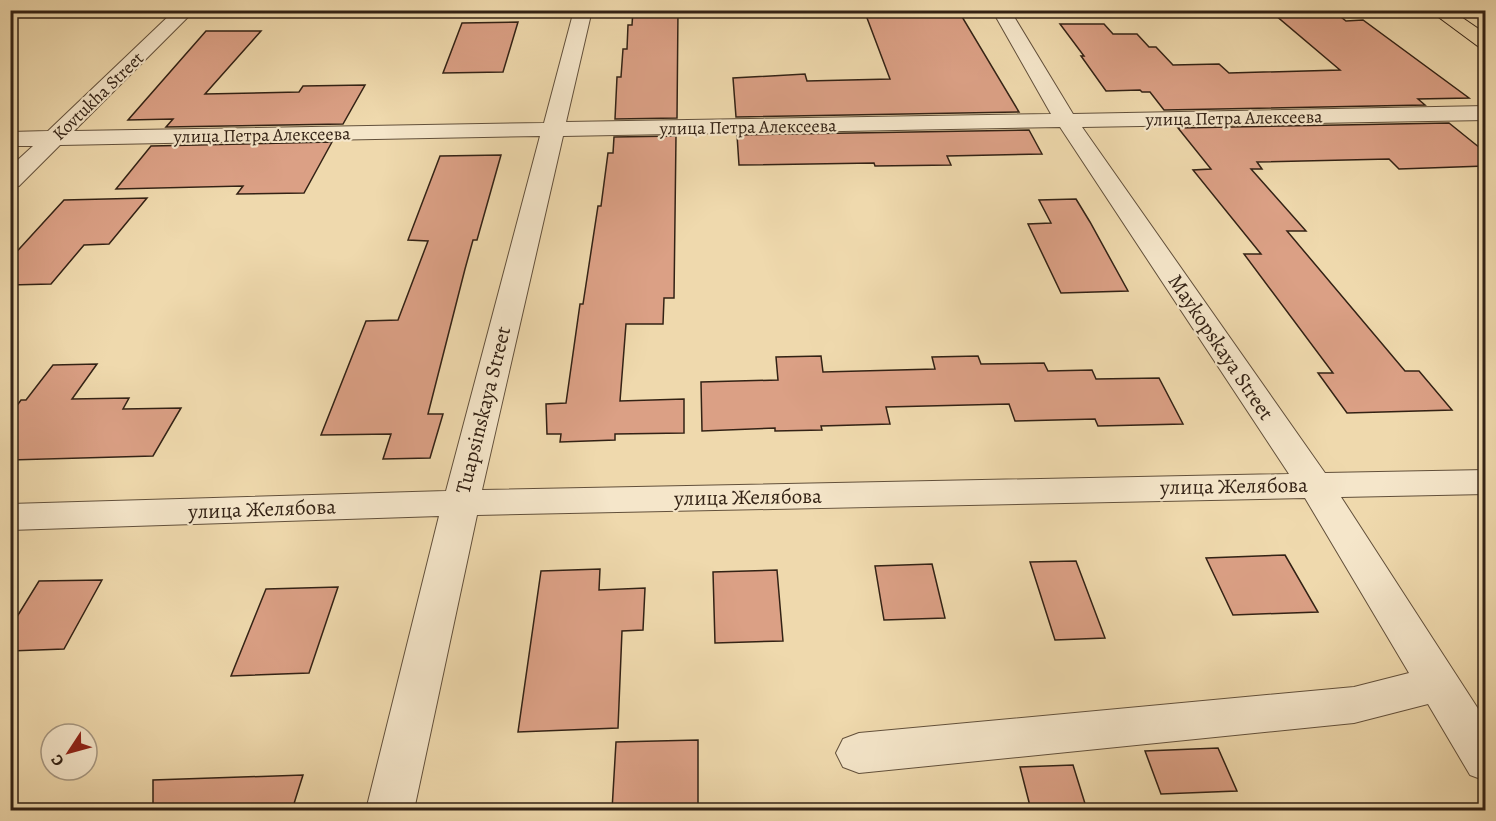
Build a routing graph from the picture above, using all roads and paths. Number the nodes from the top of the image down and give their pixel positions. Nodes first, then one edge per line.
1 (186, 10) edge
2 (583, 10) edge
3 (1001, 10) edge
4 (1438, 10) edge
5 (1485, 43) edge
6 (1485, 113) edge
7 (1066, 120) junction
8 (552, 131) junction
9 (54, 139) junction
10 (10, 140) edge
11 (10, 181) edge
12 (1485, 482) edge
13 (1315, 485) junction
14 (460, 503) junction
15 (10, 517) edge
16 (1438, 684) junction
17 (859, 753) dead end
18 (1485, 761) edge
19 (390, 810) edge

1 - 9 street, Kovtukha Street
2 - 8 street, Tuapsinskaya Street
3 - 7 street, Maykopskaya Street
4 - 5 main road
6 - 7 street, улица Петра Алексеева
7 - 8 street, улица Петра Алексеева
7 - 13 street, Maykopskaya Street
8 - 9 street, улица Петра Алексеева
8 - 14 street, Tuapsinskaya Street
9 - 10 street, улица Петра Алексеева
9 - 11 street, Kovtukha Street
12 - 13 street, улица Желябова
13 - 14 street, улица Желябова
13 - 16 street, Maykopskaya Street
14 - 15 street, улица Желябова
14 - 19 street, Tuapsinskaya Street
16 - 17 street
16 - 18 street, Maykopskaya Street

